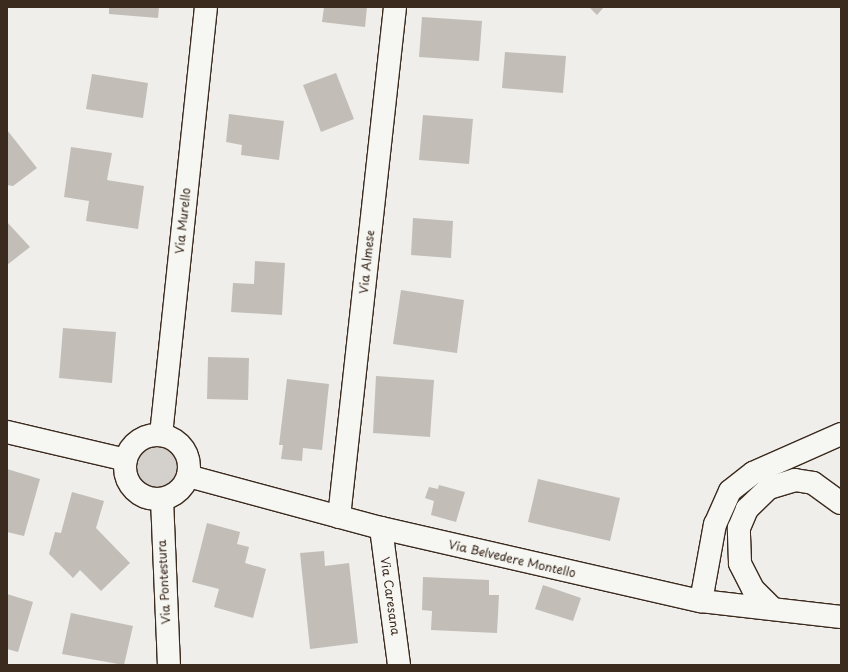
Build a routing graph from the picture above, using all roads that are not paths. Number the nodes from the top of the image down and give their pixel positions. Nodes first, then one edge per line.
1 (206, 7) edge
2 (395, 7) edge
3 (7, 432) edge
4 (841, 434) edge
5 (161, 435) junction
6 (126, 460) junction
7 (188, 476) junction
8 (162, 499) junction
9 (841, 503) edge
10 (339, 517) junction
11 (381, 528) junction
12 (701, 601) junction
13 (772, 609) junction
14 (841, 617) edge
15 (169, 665) edge
16 (399, 665) edge

1 - 5 street, Via Murello
2 - 10 street, Via Almese
3 - 6 street
4 - 12 street
5 - 6 street
5 - 7 street
6 - 8 street
7 - 8 street
7 - 10 street, Via Belvedere Montello
8 - 15 street, Via Pontestura
9 - 13 street
10 - 11 street, Via Belvedere Montello
11 - 12 street, Via Belvedere Montello
11 - 16 street, Via Caresana
12 - 13 street, Via Belvedere Montello
13 - 14 street, Via Belvedere Montello

